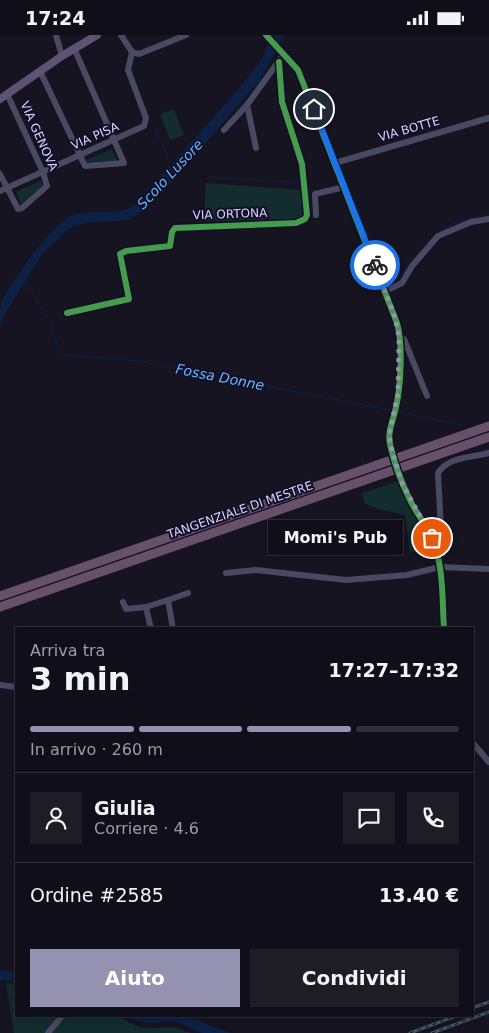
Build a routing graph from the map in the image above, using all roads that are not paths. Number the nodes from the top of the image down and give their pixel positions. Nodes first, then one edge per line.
1 (56, 35) edge
2 (98, 35) edge
3 (122, 35) edge
4 (186, 35) edge
5 (268, 37) edge
6 (74, 48) junction
7 (132, 52) junction
8 (141, 54) junction
9 (284, 54) junction
10 (62, 56) junction
11 (279, 63) junction
12 (128, 70) junction
13 (40, 71) junction
14 (7, 94) junction
15 (0, 99) edge
16 (248, 105) junction
17 (489, 118) edge
18 (224, 130) dead end
19 (115, 139) junction
20 (256, 148) dead end
21 (80, 155) junction
22 (334, 163) junction
23 (43, 172) junction
24 (0, 173) edge
25 (344, 187) junction
26 (3, 189) edge
27 (316, 215) dead end
28 (489, 219) edge
29 (385, 291) junction
30 (67, 313) dead end
31 (399, 337) junction
32 (427, 396) dead end
33 (489, 426) edge
34 (489, 437) edge
35 (489, 453) edge
36 (438, 558) junction
37 (440, 567) junction
38 (489, 569) edge
39 (226, 573) dead end
40 (188, 593) dead end
41 (0, 596) edge
42 (168, 600) junction
43 (123, 602) dead end
44 (0, 607) edge
45 (146, 607) junction
46 (151, 627) edge
47 (173, 627) edge
48 (444, 627) edge
49 (0, 685) edge
50 (15, 687) edge
51 (474, 744) edge
52 (489, 762) edge
53 (61, 1017) edge
54 (48, 1033) edge

1 - 10 street
2 - 6 main road
3 - 7 street
4 - 8 street
5 - 9 street
6 - 10 main road
6 - 19 street
7 - 8 street
7 - 12 street
8 - 12 street
9 - 11 street
9 - 22 street
10 - 13 main road
11 - 16 street
11 - 30 street, VIA ORTONA
12 - 19 street, VIA PISA
13 - 14 main road
13 - 21 street
14 - 15 main road
14 - 23 street, VIA GENOVA
16 - 18 street
16 - 20 street
17 - 22 street, VIA BOTTE
19 - 21 street, VIA PISA
19 - 21 street
21 - 23 street, VIA PISA
22 - 25 street
23 - 26 street, VIA PISA
23 - 26 street, VIA GENOVA
24 - 26 street
25 - 27 street
25 - 29 street
28 - 29 street
29 - 31 street
31 - 32 street
31 - 36 street, bridge
33 - 41 highway, TANGENZIALE DI MESTRE
34 - 44 highway, TANGENZIALE DI MESTRE
35 - 36 street
36 - 37 street
37 - 38 street
37 - 39 street
37 - 48 street
40 - 42 street
42 - 45 street
42 - 47 street
43 - 45 street
45 - 46 street
49 - 50 street
51 - 52 street
53 - 54 street

